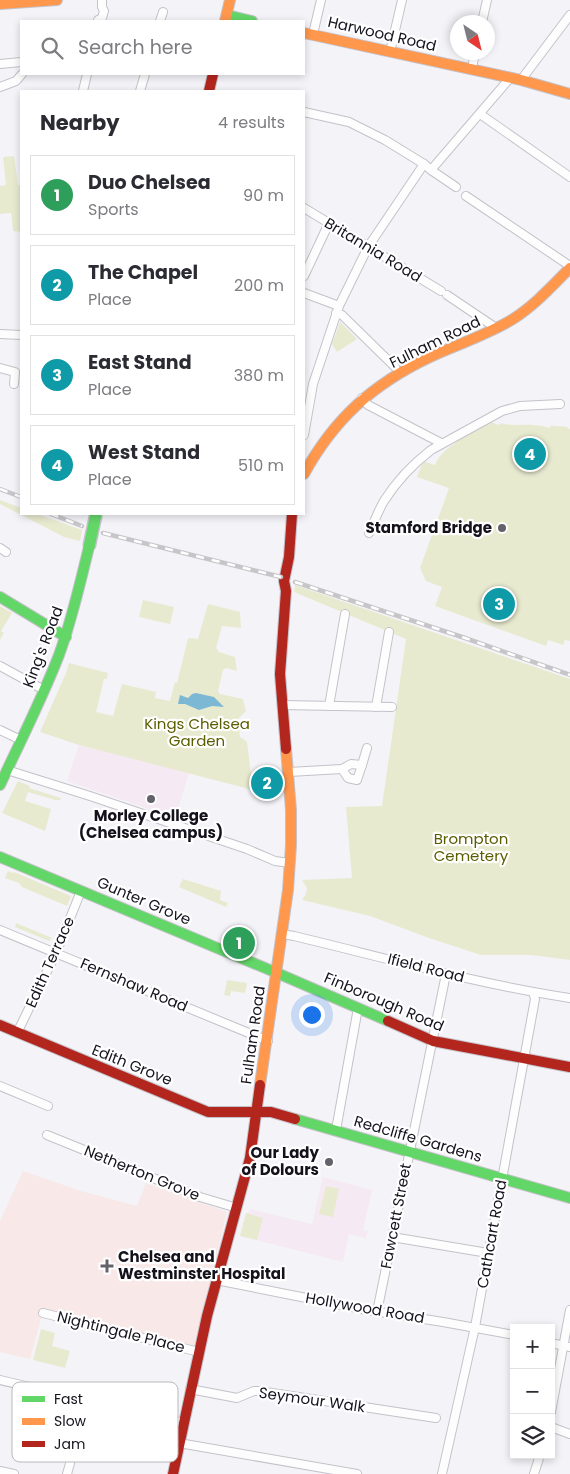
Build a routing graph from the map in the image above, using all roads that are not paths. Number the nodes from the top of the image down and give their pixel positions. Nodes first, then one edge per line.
1 (57, 0) edge
2 (230, 0) edge
3 (321, 0) edge
4 (402, 0) edge
5 (487, 0) edge
6 (0, 4) edge
7 (102, 4) edge
8 (163, 12) dead end
9 (484, 15) edge
10 (570, 15) edge
11 (226, 18) edge
12 (98, 20) edge
13 (160, 20) edge
14 (243, 20) edge
15 (309, 34) edge
16 (390, 52) junction
17 (474, 60) edge
18 (20, 62) edge
19 (0, 64) edge
20 (472, 69) junction
21 (21, 75) edge
22 (87, 75) edge
23 (145, 75) edge
24 (213, 75) edge
25 (515, 79) junction
26 (0, 87) edge
27 (83, 90) edge
28 (140, 90) edge
29 (209, 90) edge
30 (570, 94) edge
31 (305, 112) edge
32 (480, 114) junction
33 (424, 164) junction
34 (432, 170) junction
35 (570, 177) edge
36 (456, 187) dead end
37 (466, 196) dead end
38 (305, 209) edge
39 (329, 223) junction
40 (368, 247) junction
41 (570, 267) edge
42 (305, 274) edge
43 (305, 293) edge
44 (338, 309) junction
45 (496, 328) junction
46 (1, 334) edge
47 (20, 334) edge
48 (395, 366) dead end
49 (0, 368) edge
50 (305, 382) edge
51 (14, 384) dead end
52 (313, 384) junction
53 (362, 398) junction
54 (560, 404) dead end
55 (305, 428) edge
56 (441, 443) junction
57 (305, 472) edge
58 (96, 515) edge
59 (292, 515) edge
60 (369, 533) dead end
61 (0, 597) edge
62 (345, 614) dead end
63 (389, 632) dead end
64 (66, 637) junction
65 (0, 666) edge
66 (44, 690) junction
67 (282, 705) junction
68 (329, 706) junction
69 (376, 707) junction
70 (392, 707) dead end
71 (0, 730) edge
72 (21, 740) junction
73 (366, 748) dead end
74 (362, 765) junction
75 (342, 769) junction
76 (7, 770) junction
77 (289, 772) junction
78 (0, 785) edge
79 (0, 857) edge
80 (290, 863) junction
81 (82, 891) junction
82 (0, 930) edge
83 (282, 934) junction
84 (56, 953) junction
85 (276, 973) junction
86 (446, 974) junction
87 (533, 992) junction
88 (570, 998) edge
89 (358, 1008) junction
90 (0, 1025) edge
91 (17, 1033) junction
92 (268, 1041) junction
93 (433, 1041) junction
94 (524, 1058) junction
95 (570, 1067) edge
96 (0, 1086) edge
97 (48, 1106) dead end
98 (257, 1111) junction
99 (336, 1130) junction
100 (47, 1135) dead end
101 (409, 1153) junction
102 (502, 1178) junction
103 (570, 1198) edge
104 (238, 1208) junction
105 (392, 1237) junction
106 (488, 1253) junction
107 (216, 1280) junction
108 (570, 1310) edge
109 (377, 1312) junction
110 (44, 1313) dead end
111 (475, 1327) junction
112 (510, 1334) edge
113 (567, 1346) edge
114 (199, 1352) junction
115 (190, 1389) junction
116 (555, 1396) edge
117 (436, 1418) dead end
118 (178, 1422) edge
119 (183, 1423) junction
120 (555, 1428) edge
121 (570, 1434) edge
122 (180, 1443) junction
123 (178, 1452) edge
124 (539, 1459) edge
125 (0, 1470) edge
126 (13, 1474) edge
127 (357, 1474) edge
128 (442, 1474) edge
129 (534, 1474) edge

1 - 6 main road
2 - 11 main road
3 - 15 street
4 - 16 street
5 - 9 street
7 - 12 street
8 - 13 street
10 - 25 street
11 - 14 main road
15 - 16 main road, Harwood Road
16 - 20 main road, Harwood Road
17 - 20 street
18 - 19 street
20 - 25 main road, Harwood Road
21 - 26 street
22 - 27 street
23 - 28 street
24 - 29 main road
25 - 30 main road, Harwood Road
25 - 32 street
31 - 33 street
32 - 34 street
32 - 35 street
33 - 34 street
33 - 40 street
34 - 36 street
37 - 41 street
38 - 39 street, Britannia Road
39 - 40 street, Britannia Road
39 - 42 street
40 - 44 street
40 - 45 street, Britannia Road
41 - 45 main road, Fulham Road
43 - 44 street
44 - 48 street
44 - 52 street
45 - 53 main road, Fulham Road
46 - 47 street
49 - 51 street
50 - 52 street
52 - 55 street
53 - 56 street
53 - 57 main road, Fulham Road
54 - 56 street
56 - 60 street
58 - 64 main road, King's Road, bridge
59 - 67 main road, Fulham Road
61 - 64 main road
62 - 68 street
63 - 69 street
64 - 66 main road, King's Road
65 - 66 street
66 - 72 main road, King's Road
67 - 68 street
67 - 77 main road, Fulham Road
68 - 69 street
69 - 70 street
71 - 72 street
72 - 76 main road, King's Road
73 - 74 street
74 - 75 street
74 - 75 street
75 - 77 street
76 - 78 main road, King's Road
76 - 80 street
77 - 80 main road, Fulham Road
79 - 81 main road, Gunter Grove
80 - 83 main road, Fulham Road
81 - 84 street, Edith Terrace
81 - 85 main road, Gunter Grove
82 - 84 street, Fernshaw Road
83 - 85 main road, Fulham Road
83 - 86 street, Ifield Road
84 - 91 street, Edith Terrace
84 - 92 street, Fernshaw Road
85 - 89 main road, Finborough Road
85 - 92 main road, Fulham Road
86 - 87 street, Ifield Road
86 - 93 street, Fawcett Street
87 - 88 street, Ifield Road
87 - 94 street, Cathcart Road
89 - 93 main road, Finborough Road
89 - 99 street
90 - 91 main road, Edith Grove
91 - 98 main road, Edith Grove
92 - 98 main road, Fulham Road
93 - 94 main road, Finborough Road
93 - 101 street, Fawcett Street
94 - 95 main road, Finborough Road
94 - 102 street, Cathcart Road
96 - 97 street
98 - 99 main road, Redcliffe Gardens
98 - 104 main road, Fulham Road
99 - 101 main road, Redcliffe Gardens
100 - 104 street, Netherton Grove
101 - 102 main road, Redcliffe Gardens
101 - 105 street, Fawcett Street
102 - 103 main road, Redcliffe Gardens
102 - 106 street, Cathcart Road
104 - 107 main road, Fulham Road
105 - 106 street
105 - 109 street, Fawcett Street
106 - 111 street, Cathcart Road
107 - 109 street, Hollywood Road
107 - 114 main road, Fulham Road
108 - 113 street
109 - 111 street, Hollywood Road
110 - 114 street, Nightingale Place
111 - 112 street, Hollywood Road
111 - 128 street, Cathcart Road
113 - 116 street
114 - 115 main road, Fulham Road
115 - 117 street, Seymour Walk
115 - 119 main road, Fulham Road
118 - 119 street
119 - 122 main road, Fulham Road
120 - 121 street
122 - 123 main road, Fulham Road
122 - 127 street
124 - 129 street
125 - 126 street

